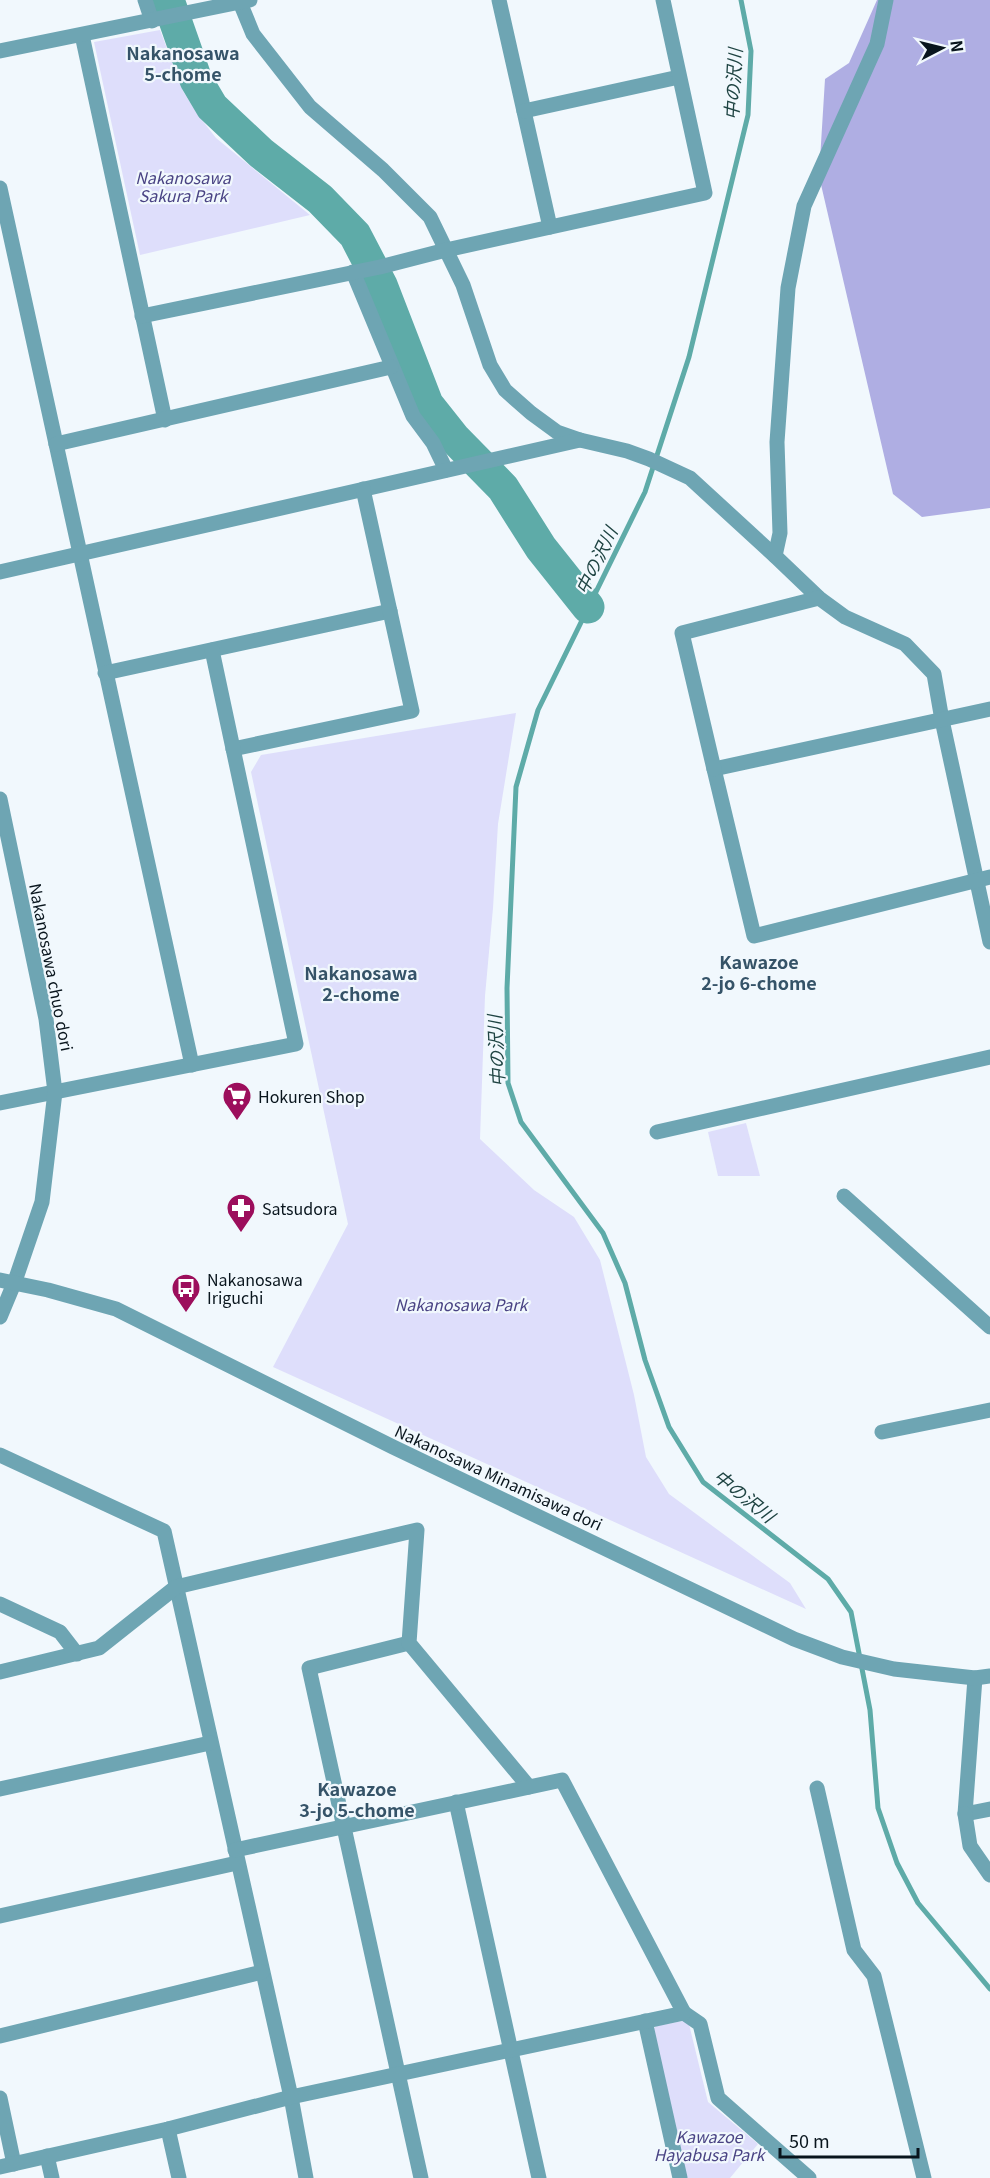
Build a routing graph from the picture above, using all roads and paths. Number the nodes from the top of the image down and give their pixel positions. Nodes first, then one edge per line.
1 (145, 0) edge
2 (499, 0) edge
3 (663, 0) edge
4 (886, 0) edge
5 (243, 1) edge
6 (155, 21) junction
7 (82, 35) junction
8 (0, 51) edge
9 (679, 77) junction
10 (524, 111) junction
11 (0, 188) edge
12 (550, 227) junction
13 (446, 250) junction
14 (358, 271) junction
15 (142, 316) junction
16 (391, 367) junction
17 (165, 420) junction
18 (580, 440) junction
19 (56, 444) junction
20 (453, 469) junction
21 (363, 489) junction
22 (79, 554) junction
23 (775, 556) junction
24 (0, 572) edge
25 (819, 598) junction
26 (390, 611) junction
27 (212, 650) junction
28 (105, 673) junction
29 (990, 708) edge
30 (942, 720) junction
31 (233, 750) junction
32 (714, 769) junction
33 (0, 799) edge
34 (983, 878) edge
35 (990, 942) edge
36 (990, 1057) edge
37 (192, 1065) junction
38 (55, 1092) junction
39 (0, 1103) edge
40 (657, 1132) dead end
41 (844, 1196) dead end
42 (7, 1281) edge
43 (0, 1317) edge
44 (990, 1327) edge
45 (990, 1410) edge
46 (882, 1432) dead end
47 (0, 1455) edge
48 (176, 1587) junction
49 (0, 1604) edge
50 (409, 1643) junction
51 (77, 1654) junction
52 (0, 1672) edge
53 (982, 1677) edge
54 (210, 1743) junction
55 (530, 1786) junction
56 (817, 1788) dead end
57 (0, 1789) edge
58 (456, 1802) junction
59 (990, 1809) edge
60 (965, 1814) junction
61 (344, 1828) junction
62 (236, 1856) junction
63 (990, 1875) edge
64 (0, 1916) edge
65 (262, 1972) junction
66 (684, 2013) junction
67 (645, 2021) junction
68 (0, 2036) edge
69 (510, 2050) junction
70 (398, 2075) junction
71 (291, 2097) junction
72 (0, 2098) edge
73 (168, 2129) junction
74 (47, 2156) junction
75 (7, 2165) edge
76 (52, 2178) edge
77 (179, 2178) edge
78 (306, 2178) edge
79 (421, 2178) edge
80 (539, 2178) edge
81 (680, 2178) edge
82 (809, 2178) edge
83 (924, 2178) edge

1 - 6 street
2 - 10 street
3 - 9 street
4 - 23 street
5 - 6 street
5 - 13 street
6 - 7 street
7 - 8 street
7 - 15 street
9 - 10 street
9 - 12 street
10 - 12 street
11 - 19 street
12 - 13 street
13 - 14 street
13 - 18 street
14 - 15 street
14 - 16 street
15 - 17 street
16 - 17 street
16 - 20 street
17 - 19 street
18 - 20 street
18 - 23 street
19 - 22 street
20 - 21 street
21 - 22 street
21 - 26 street
22 - 24 street
22 - 28 street
23 - 25 street
25 - 30 street
25 - 32 street
26 - 27 street
26 - 31 street
27 - 28 street
27 - 31 street
28 - 37 street
29 - 30 street
30 - 32 street
30 - 34 street
31 - 37 street
32 - 34 street
33 - 38 street, Nakanosawa chuo dori
34 - 35 street
36 - 40 street
37 - 38 street
38 - 39 street
38 - 42 street, Nakanosawa chuo dori
41 - 44 street
42 - 43 street, Nakanosawa chuo dori
42 - 53 street, Nakanosawa Minamisawa dori
45 - 46 street
47 - 48 street
48 - 50 street
48 - 51 street
48 - 54 street
49 - 51 street
50 - 55 street
50 - 61 street
51 - 52 street
53 - 60 street
54 - 57 street
54 - 62 street
55 - 58 street
55 - 66 street
56 - 83 street
58 - 61 street
58 - 69 street
59 - 60 street
60 - 63 street
61 - 62 street
61 - 70 street
62 - 64 street
62 - 65 street
65 - 68 street
65 - 71 street
66 - 67 street
66 - 82 street
67 - 69 street
67 - 81 street
69 - 70 street
69 - 80 street
70 - 71 street
70 - 79 street
71 - 73 street
71 - 78 street
72 - 75 street
73 - 74 street
73 - 77 street
74 - 75 street
74 - 76 street

